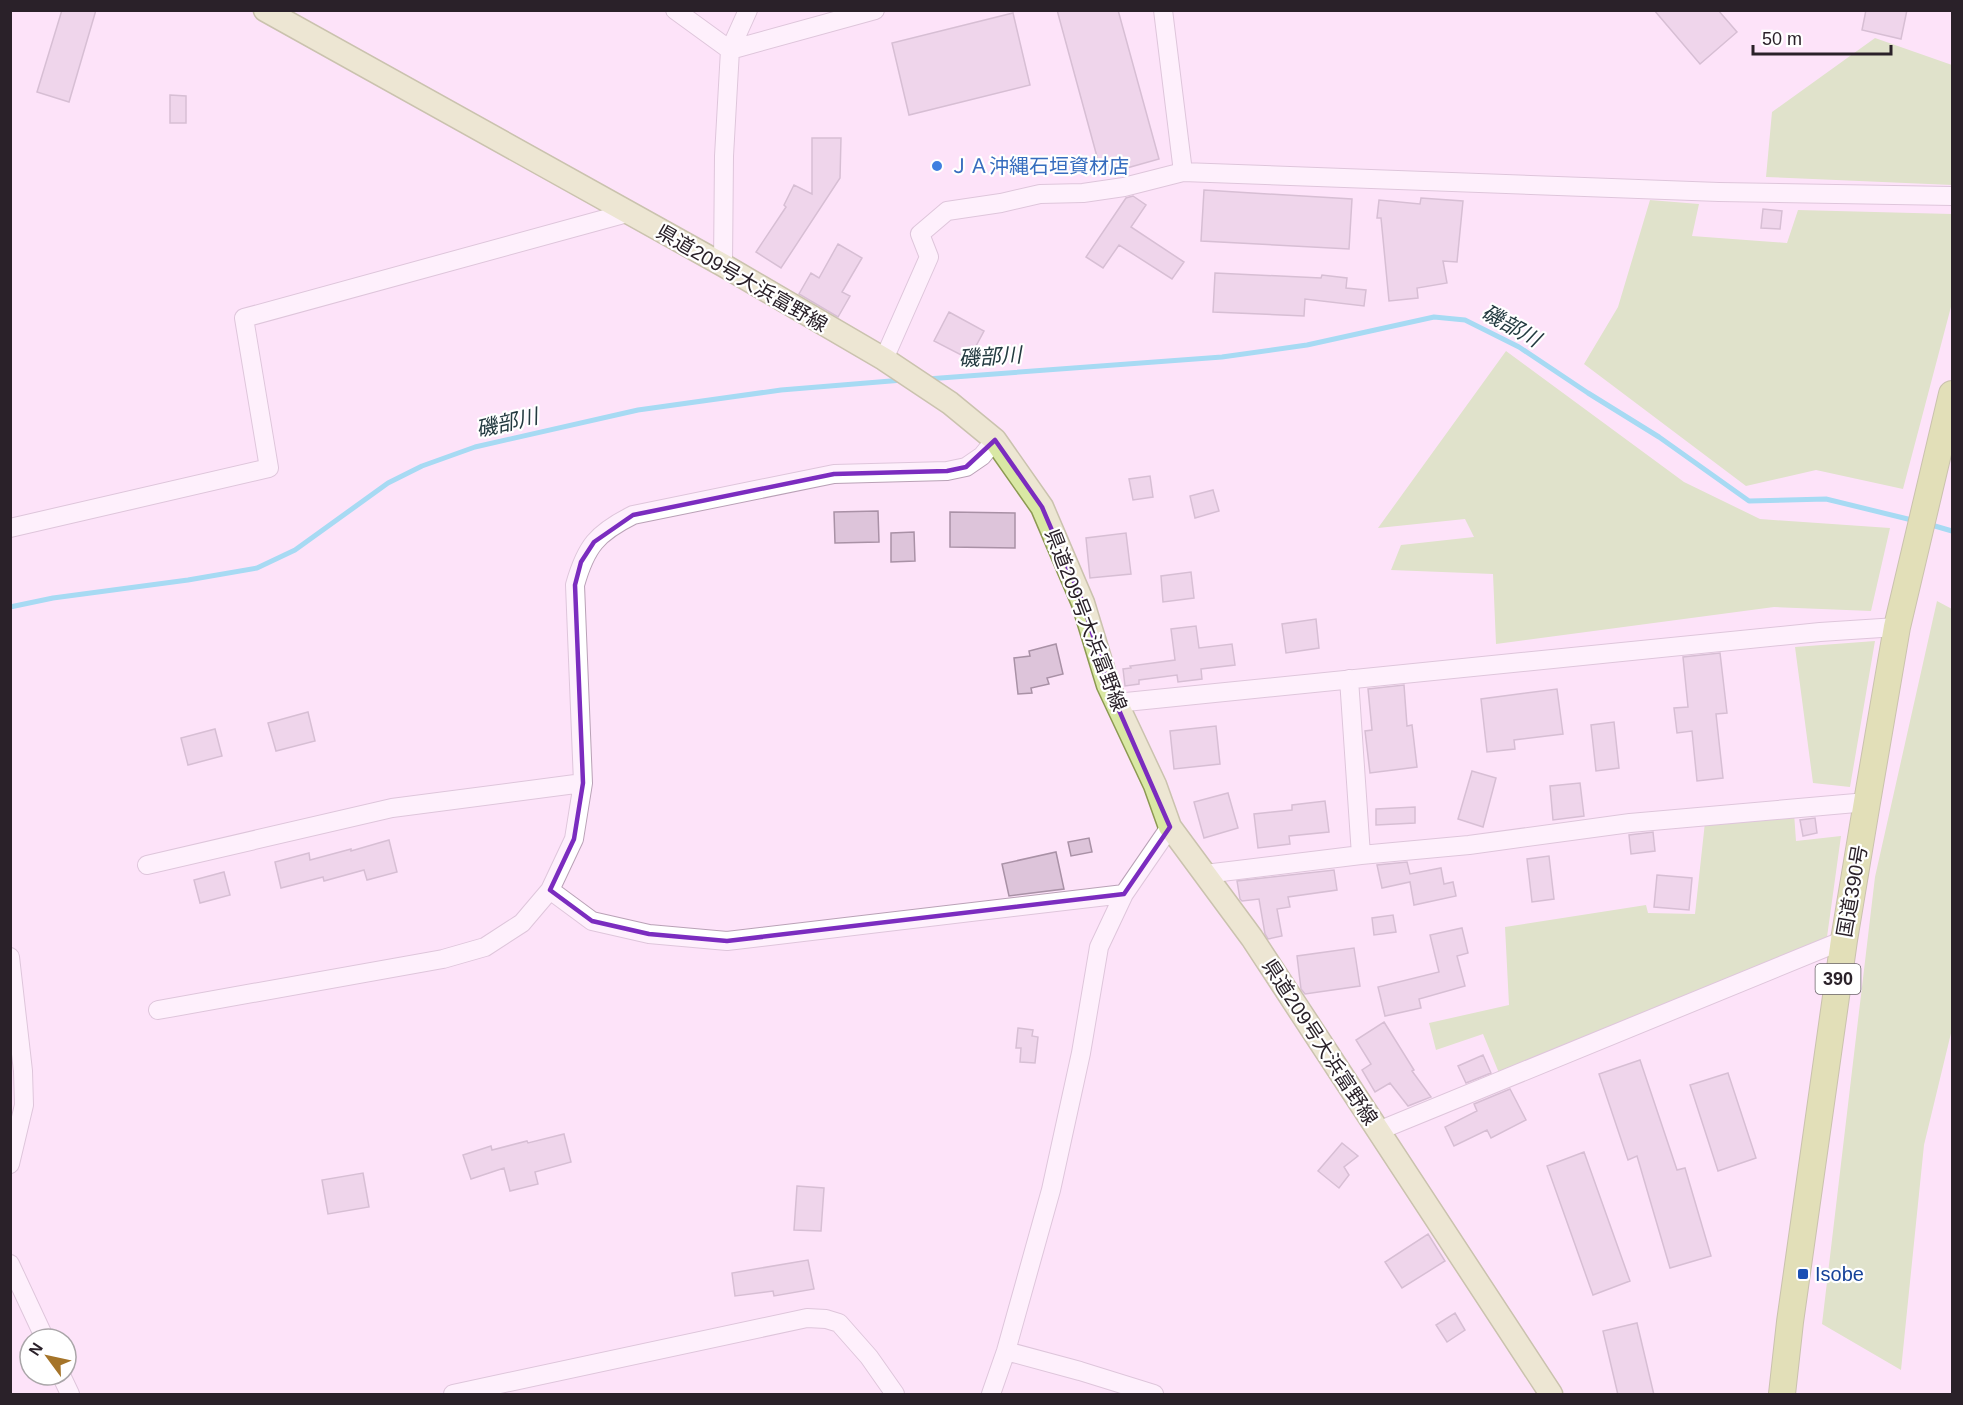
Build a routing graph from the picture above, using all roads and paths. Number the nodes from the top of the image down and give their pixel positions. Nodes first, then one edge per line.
1 (265, 10) edge
2 (675, 10) edge
3 (748, 10) edge
4 (875, 10) edge
5 (1163, 10) edge
6 (730, 50) junction
7 (1183, 172) junction
8 (1953, 196) edge
9 (627, 213) junction
10 (723, 265) junction
11 (884, 359) junction
12 (1953, 394) edge
13 (994, 440) junction
14 (10, 528) edge
15 (1897, 627) junction
16 (1349, 679) junction
17 (1116, 703) junction
18 (583, 783) junction
19 (1867, 802) junction
20 (1170, 827) junction
21 (1361, 855) junction
22 (147, 865) dead end
23 (1205, 874) junction
24 (550, 890) junction
25 (1124, 894) junction
26 (1844, 940) junction
27 (10, 957) edge
28 (158, 1010) dead end
29 (1378, 1131) junction
30 (10, 1164) edge
31 (10, 1264) edge
32 (39, 1327) edge
33 (1006, 1351) junction
34 (453, 1395) edge
35 (895, 1395) edge
36 (991, 1395) edge
37 (1154, 1395) edge
38 (1551, 1395) edge
39 (1782, 1395) edge

1 - 9 main road, 県道209号大浜富野線
2 - 6 street
3 - 6 street
4 - 6 street
5 - 7 street
6 - 10 street
7 - 8 street
7 - 11 street
9 - 10 main road, 県道209号大浜富野線
9 - 14 street
10 - 11 main road, 県道209号大浜富野線
11 - 13 main road, 県道209号大浜富野線
12 - 15 highway, 国道390号 / 390
13 - 17 main road, 県道209号大浜富野線
13 - 18 street
15 - 16 street
15 - 19 highway, 国道390号 / 390
16 - 17 street
16 - 21 street
17 - 20 main road, 県道209号大浜富野線
18 - 22 street
18 - 24 street
19 - 21 street
19 - 26 highway, 国道390号 / 390
20 - 23 main road, 県道209号大浜富野線
20 - 25 street
21 - 23 street
23 - 29 main road, 県道209号大浜富野線
24 - 25 street
24 - 28 street
25 - 33 street
26 - 29 street
26 - 39 highway, 国道390号 / 390
27 - 30 street
29 - 38 main road, 県道209号大浜富野線
31 - 32 street
33 - 36 street
33 - 37 street
34 - 35 street

